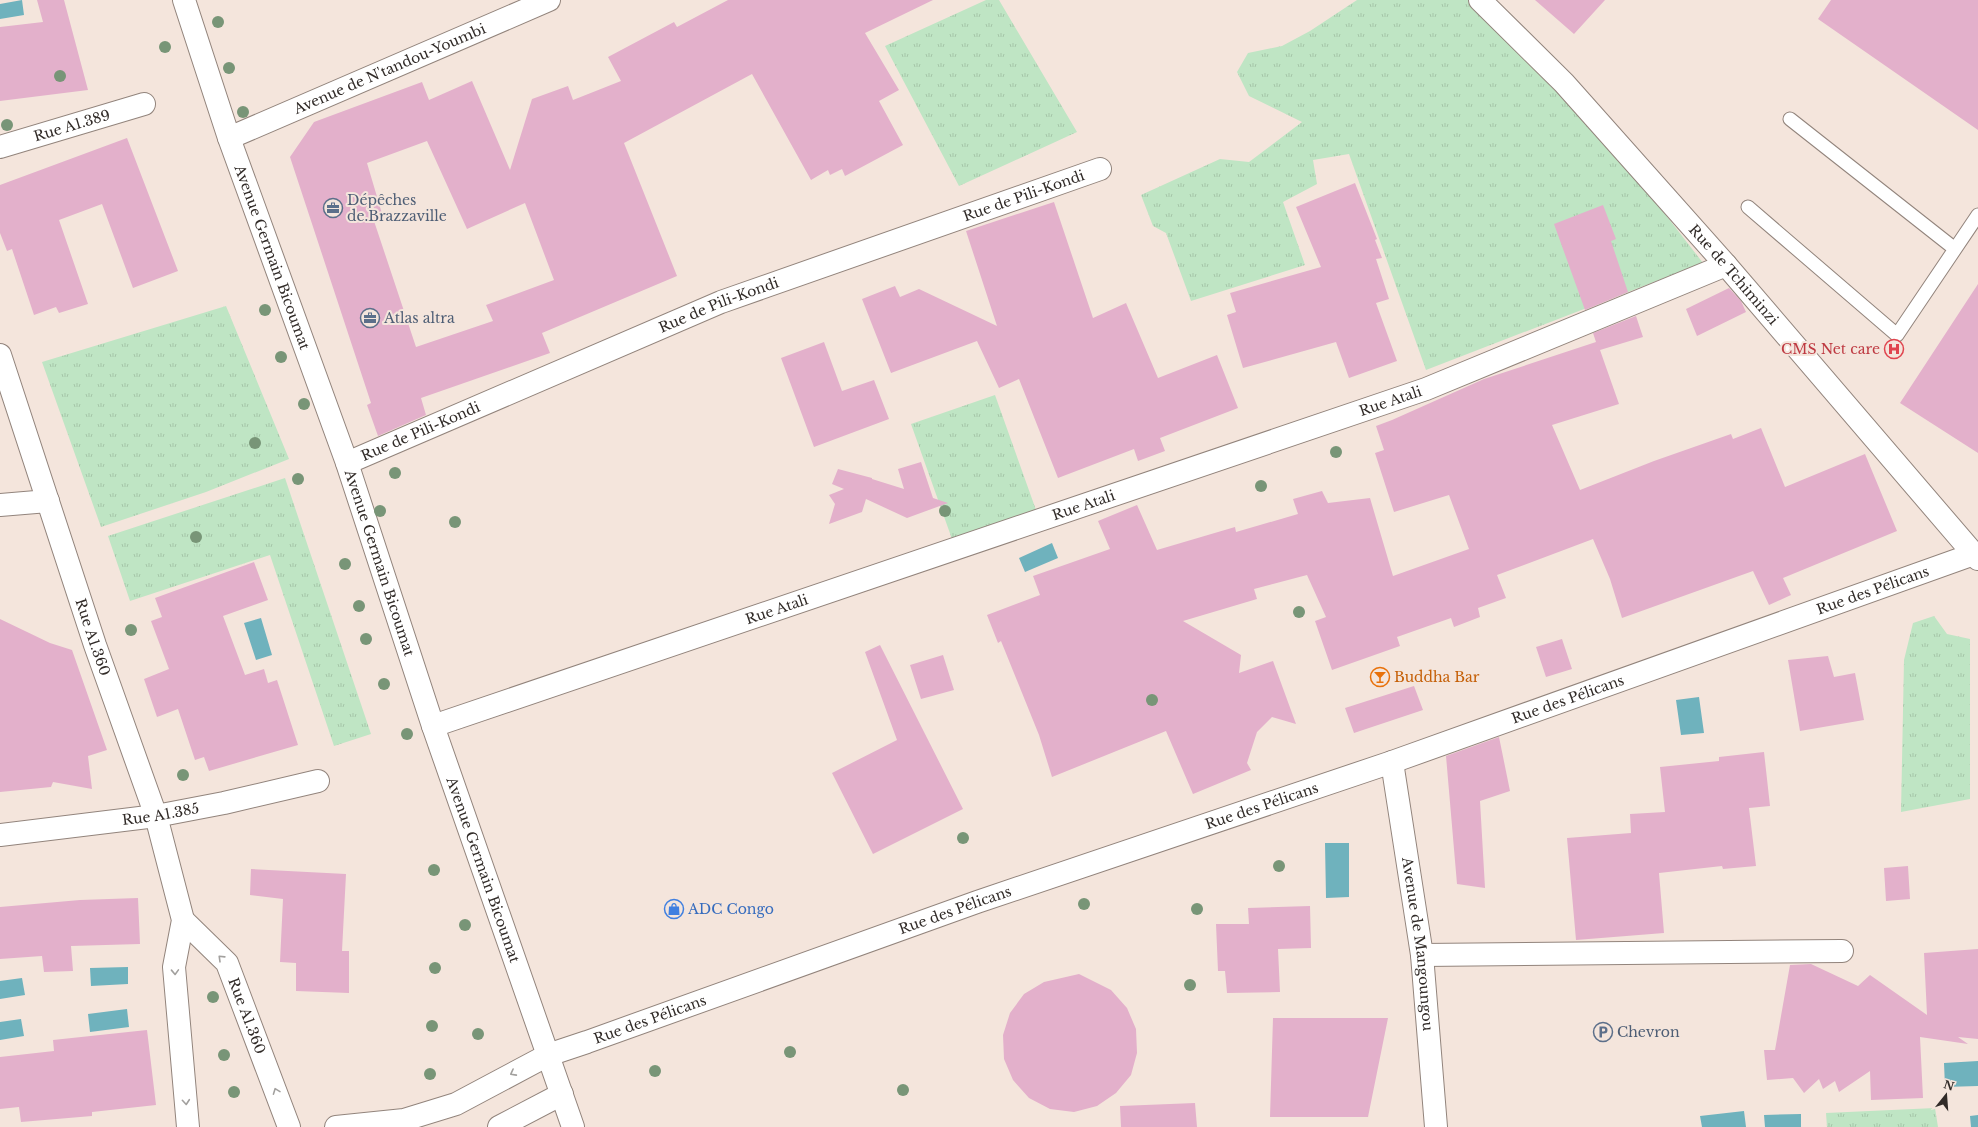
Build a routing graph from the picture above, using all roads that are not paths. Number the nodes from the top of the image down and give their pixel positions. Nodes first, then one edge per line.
1 (184, 0) edge
2 (549, 0) edge
3 (1480, 0) edge
4 (144, 104) dead end
5 (1790, 119) dead end
6 (229, 138) junction
7 (0, 146) edge
8 (1100, 169) dead end
9 (1748, 207) dead end
10 (1978, 215) edge
11 (1955, 249) junction
12 (1726, 265) junction
13 (0, 355) edge
14 (346, 463) junction
15 (48, 500) junction
16 (0, 505) edge
17 (1976, 556) edge
18 (433, 726) junction
19 (1392, 762) junction
20 (318, 781) dead end
21 (156, 816) junction
22 (0, 835) edge
23 (182, 920) junction
24 (1842, 950) dead end
25 (1422, 955) junction
26 (548, 1054) junction
27 (562, 1094) junction
28 (188, 1127) edge
29 (290, 1127) edge
30 (336, 1127) edge
31 (499, 1127) edge
32 (574, 1127) edge
33 (1436, 1127) edge

1 - 6 street, Avenue Germain Bicoumat
2 - 6 street, Avenue de N'tandou-Youmbi
3 - 12 street, Rue de Tchiminzi
4 - 7 street, Rue A1.389
5 - 11 lane
6 - 14 street, Avenue Germain Bicoumat
8 - 14 street, Rue de Pili-Kondi
9 - 11 lane
10 - 11 lane
12 - 17 street, Rue de Tchiminzi
12 - 18 street, Rue Atali
13 - 15 street, Rue A1.360
14 - 18 street, Avenue Germain Bicoumat
15 - 16 street
15 - 21 street, Rue A1.360
17 - 19 street, Rue des Pélicans
18 - 26 street, Avenue Germain Bicoumat
19 - 25 street, Avenue de Mangoungou
19 - 26 street, Rue des Pélicans
20 - 21 street, Rue A1.385
21 - 22 street, Rue A1.385
21 - 23 street, Rue A1.360
23 -> 28 street, Rue A1.360
29 -> 23 street, Rue A1.360
24 - 25 street
25 - 33 street, Avenue de Mangoungou
26 - 27 street, Avenue Germain Bicoumat
26 -> 30 street, Rue des Pélicans
27 - 31 street
27 - 32 street, Avenue Germain Bicoumat

